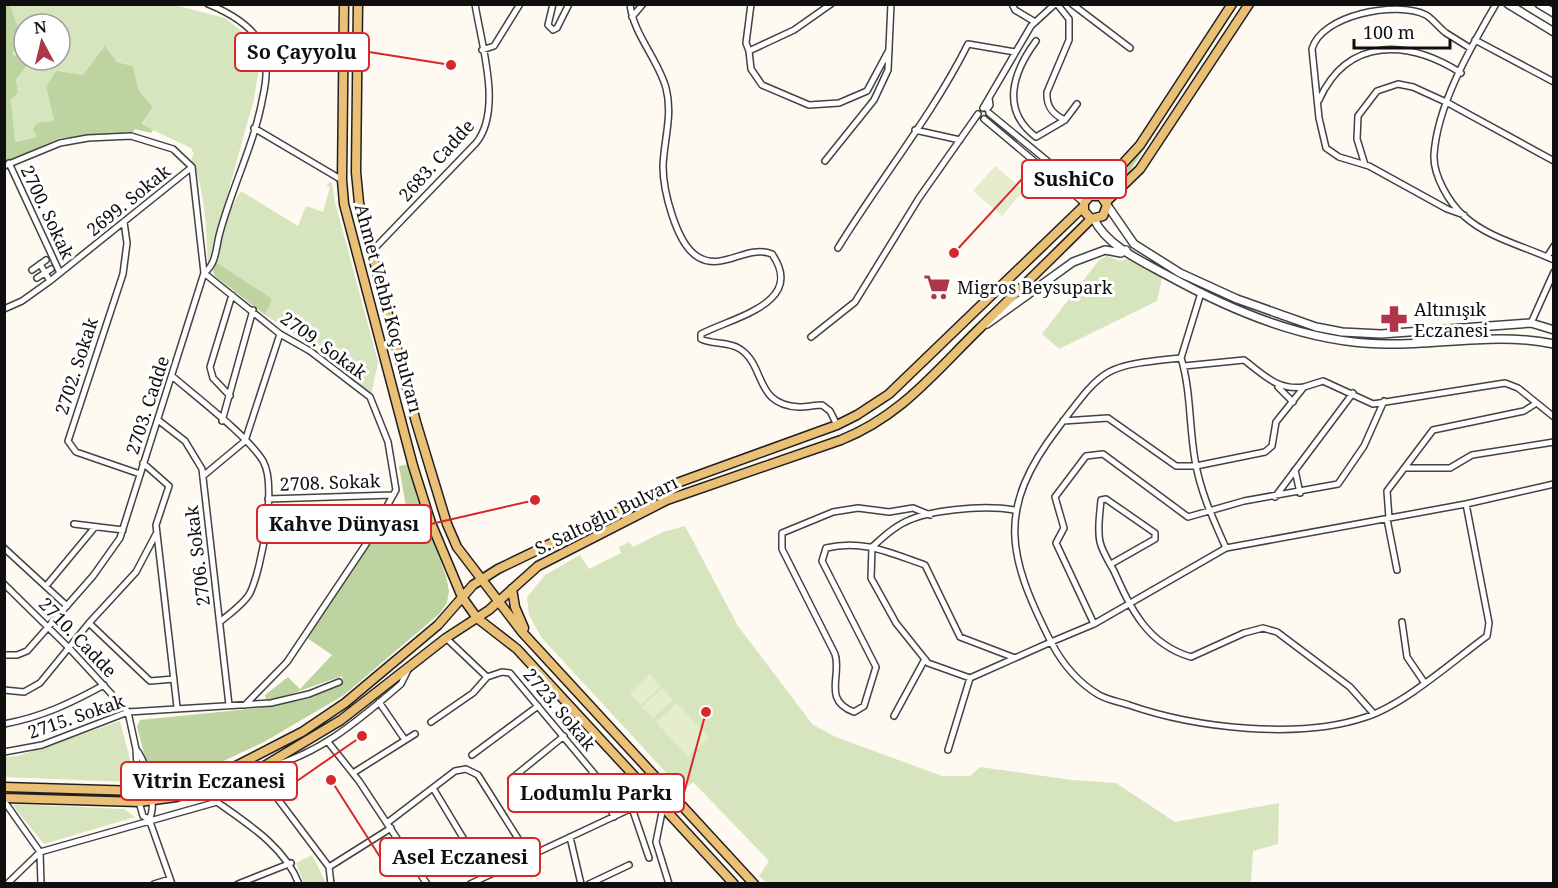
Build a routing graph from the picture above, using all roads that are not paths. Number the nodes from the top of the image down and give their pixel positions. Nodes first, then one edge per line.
1 (208, 4) edge
2 (344, 4) edge
3 (358, 4) edge
4 (475, 4) edge
5 (520, 4) edge
6 (553, 4) edge
7 (569, 4) edge
8 (630, 4) edge
9 (643, 4) edge
10 (751, 4) edge
11 (831, 4) edge
12 (891, 4) edge
13 (1012, 4) edge
14 (1056, 4) edge
15 (1072, 4) edge
16 (1232, 4) edge
17 (1249, 4) edge
18 (1496, 4) edge
19 (1508, 4) edge
20 (1539, 4) edge
21 (1554, 14) edge
22 (632, 17) junction
23 (1035, 22) junction
24 (1554, 32) edge
25 (1475, 40) junction
26 (1036, 41) dead end
27 (1130, 48) dead end
28 (1470, 48) junction
29 (482, 50) junction
30 (889, 50) junction
31 (749, 51) junction
32 (1015, 52) junction
33 (1461, 73) junction
34 (1554, 82) edge
35 (1318, 102) junction
36 (1448, 103) junction
37 (1077, 104) dead end
38 (986, 110) junction
39 (981, 117) junction
40 (1065, 120) junction
41 (254, 128) junction
42 (915, 130) junction
43 (960, 140) junction
44 (825, 161) dead end
45 (1554, 161) edge
46 (1050, 163) junction
47 (7, 164) edge
48 (1365, 165) junction
49 (192, 167) junction
50 (1044, 170) junction
51 (342, 180) junction
52 (1088, 200) junction
53 (1107, 204) junction
54 (1464, 215) junction
55 (1092, 219) junction
56 (124, 222) junction
57 (1554, 246) edge
58 (838, 248) dead end
59 (1126, 250) junction
60 (372, 251) junction
61 (1547, 257) junction
62 (46, 260) dead end
63 (1554, 260) edge
64 (40, 264) junction
65 (51, 269) dead end
66 (32, 270) dead end
67 (1554, 272) edge
68 (45, 273) junction
69 (60, 273) junction
70 (204, 273) junction
71 (37, 278) dead end
72 (50, 281) junction
73 (1202, 289) junction
74 (232, 295) junction
75 (4, 309) edge
76 (253, 310) junction
77 (1531, 323) junction
78 (978, 330) junction
79 (1554, 330) edge
80 (280, 334) junction
81 (811, 337) dead end
82 (1554, 344) edge
83 (1181, 358) junction
84 (1184, 366) junction
85 (172, 376) junction
86 (1277, 386) junction
87 (1304, 387) junction
88 (1353, 393) junction
89 (230, 396) junction
90 (1384, 401) junction
91 (1293, 402) junction
92 (1536, 404) junction
93 (1554, 417) edge
94 (158, 420) junction
95 (222, 421) junction
96 (1063, 422) junction
97 (837, 425) junction
98 (245, 441) junction
99 (1554, 442) edge
100 (143, 463) junction
101 (1196, 466) junction
102 (1405, 468) junction
103 (1295, 470) junction
104 (140, 474) junction
105 (203, 476) junction
106 (1554, 484) edge
107 (1300, 493) junction
108 (393, 495) junction
109 (1275, 497) junction
110 (268, 500) junction
111 (1466, 504) junction
112 (1014, 510) junction
113 (1210, 512) junction
114 (930, 515) junction
115 (1388, 519) junction
116 (74, 524) dead end
117 (95, 527) junction
118 (123, 530) junction
119 (157, 532) junction
120 (872, 547) junction
121 (4, 548) edge
122 (1226, 548) junction
123 (1111, 564) junction
124 (1397, 570) dead end
125 (483, 578) junction
126 (4, 584) edge
127 (46, 586) junction
128 (512, 589) junction
129 (462, 597) junction
130 (500, 601) junction
131 (1129, 604) junction
132 (67, 606) junction
133 (477, 618) junction
134 (1402, 621) dead end
135 (220, 622) junction
136 (90, 623) junction
137 (1094, 624) junction
138 (49, 628) junction
139 (446, 638) junction
140 (531, 642) junction
141 (1051, 642) junction
142 (70, 649) junction
143 (4, 655) edge
144 (1015, 658) junction
145 (925, 659) junction
146 (408, 670) junction
147 (487, 677) junction
148 (970, 678) junction
149 (174, 679) junction
150 (339, 682) dead end
151 (1424, 682) junction
152 (104, 685) junction
153 (4, 690) edge
154 (379, 702) junction
155 (229, 705) junction
156 (245, 705) junction
157 (538, 706) junction
158 (177, 707) junction
159 (128, 712) junction
160 (1374, 714) junction
161 (894, 717) dead end
162 (431, 722) dead end
163 (4, 724) edge
164 (415, 734) dead end
165 (564, 736) junction
166 (405, 740) junction
167 (328, 742) junction
168 (136, 749) junction
169 (948, 750) dead end
170 (4, 752) edge
171 (472, 755) dead end
172 (256, 770) junction
173 (353, 773) junction
174 (593, 773) junction
175 (511, 779) dead end
176 (4, 786) edge
177 (433, 788) junction
178 (151, 790) junction
179 (139, 791) junction
180 (4, 799) edge
181 (151, 801) junction
182 (138, 802) junction
183 (663, 807) junction
184 (549, 808) dead end
185 (614, 817) junction
186 (149, 819) junction
187 (389, 826) junction
188 (570, 837) junction
189 (40, 852) junction
190 (529, 856) junction
191 (649, 858) dead end
192 (291, 863) junction
193 (629, 865) dead end
194 (328, 867) junction
195 (486, 876) junction
196 (171, 881) edge
197 (6, 884) edge
198 (41, 884) edge
199 (154, 884) edge
200 (238, 884) edge
201 (299, 884) edge
202 (331, 884) edge
203 (427, 884) edge
204 (470, 884) edge
205 (581, 884) edge
206 (589, 884) edge
207 (669, 884) edge
208 (734, 884) edge
209 (754, 884) edge

1 - 41 street
2 - 51 main road, Ahmet Vehbi Koç Bulvarı
3 - 60 main road, Ahmet Vehbi Koç Bulvarı
4 - 29 street, 2683. Cadde
5 - 29 street
6 - 7 street
8 - 22 street
9 - 22 street
10 - 31 street
11 - 31 street
12 - 30 street
13 - 23 street
14 - 23 street
14 - 40 street
15 - 27 street
16 - 52 main road, S. Saltoğlu Bulvarı
17 - 53 main road, S. Saltoğlu Bulvarı
18 - 25 street
19 - 24 street
20 - 21 street
22 - 97 street
23 - 32 street
25 - 28 street
25 - 34 street
26 - 40 street
28 - 33 street
28 - 35 street
29 - 60 street, 2683. Cadde
30 - 31 street
30 - 44 street
32 - 38 street
32 - 42 street
33 - 35 street
33 - 36 street
35 - 48 street
36 - 45 street
36 - 48 street
36 - 54 street
37 - 40 street
38 - 39 street
38 - 39 street
38 - 46 street
39 - 43 street
39 - 50 street
41 - 51 street
41 - 70 street
42 - 43 street
42 - 58 street
43 - 81 street
46 - 50 street
46 - 52 street
47 - 49 street, 2699. Sokak
47 - 69 street, 2700. Sokak
48 - 54 street
49 - 56 street, 2699. Sokak
49 - 70 street, 2703. Cadde
50 - 52 street
51 - 129 main road, Ahmet Vehbi Koç Bulvarı
52 - 53 main road
52 - 55 main road
52 - 97 main road, S. Saltoğlu Bulvarı
53 - 55 main road, S. Saltoğlu Bulvarı
53 - 73 street
54 - 61 street
55 - 59 street
55 - 78 main road, S. Saltoğlu Bulvarı
56 - 69 street, 2699. Sokak
56 - 104 street, 2702. Sokak
57 - 61 street
59 - 73 street
59 - 78 street
60 - 125 main road, Ahmet Vehbi Koç Bulvarı
61 - 63 street
62 - 64 street
64 - 66 street
64 - 68 street
65 - 68 street
67 - 77 street
68 - 71 street
68 - 72 street
69 - 72 street, 2699. Sokak
70 - 74 street, 2709. Sokak
70 - 85 street, 2703. Cadde
72 - 75 street, 2699. Sokak
73 - 77 street
73 - 82 street
73 - 83 street
74 - 76 street, 2709. Sokak
74 - 89 street
76 - 80 street, 2709. Sokak
76 - 89 street
77 - 79 street
78 - 128 main road, S. Saltoğlu Bulvarı
80 - 98 street
80 - 108 street, 2709. Sokak
83 - 84 street
83 - 96 street
84 - 86 street
84 - 101 street
85 - 94 street, 2703. Cadde
85 - 95 street
86 - 87 street
86 - 91 street
87 - 88 street
87 - 91 street
88 - 90 street
88 - 103 street
89 - 95 street
90 - 92 street
90 - 107 street
91 - 101 street
92 - 93 street
92 - 102 street
94 - 100 street, 2703. Cadde
94 - 105 street, 2706. Sokak
95 - 98 street
96 - 101 street
96 - 112 street
97 - 125 main road, S. Saltoğlu Bulvarı
98 - 105 street
98 - 110 street
99 - 102 street
100 - 104 street, 2703. Cadde
100 - 119 street
101 - 113 street
102 - 115 street
103 - 107 street
103 - 109 street
104 - 118 street, 2703. Cadde
105 - 135 street, 2706. Sokak
106 - 111 street
107 - 109 street
108 - 110 street, 2708. Sokak
108 - 156 street
109 - 113 street
110 - 135 street
111 - 115 street
111 - 151 street
112 - 114 street
112 - 141 street
113 - 122 street
113 - 137 street
114 - 120 street
114 - 120 street
115 - 122 street
115 - 124 street
116 - 117 street
117 - 118 street
117 - 127 street
118 - 132 street, 2703. Cadde
119 - 136 street
119 - 149 street
120 - 144 street
120 - 145 street
121 - 127 street
122 - 131 street
123 - 123 street
123 - 131 street
125 - 129 main road, S. Saltoğlu Bulvarı
125 - 130 main road, Ahmet Vehbi Koç Bulvarı
126 - 138 street, 2710. Cadde
127 - 132 street
128 - 130 main road, S. Saltoğlu Bulvarı
128 - 140 main road
129 - 133 main road, Ahmet Vehbi Koç Bulvarı
129 - 178 main road, S. Saltoğlu Bulvarı
130 - 133 main road, S. Saltoğlu Bulvarı
130 - 140 main road, Ahmet Vehbi Koç Bulvarı
131 - 137 street
131 - 160 street
132 - 138 street, 2703. Cadde
133 - 139 main road, S. Saltoğlu Bulvarı
133 - 183 main road, Ahmet Vehbi Koç Bulvarı
134 - 151 street
135 - 155 street, 2706. Sokak
136 - 142 street
136 - 149 street
137 - 141 street
138 - 142 street, 2710. Cadde
138 - 143 street, 2703. Cadde
139 - 146 main road, S. Saltoğlu Bulvarı
139 - 147 street
140 - 209 main road
141 - 144 street
141 - 160 street
142 - 152 street, 2710. Cadde
142 - 153 street
144 - 148 street
145 - 148 street
145 - 161 street
146 - 154 street
146 - 172 main road, S. Saltoğlu Bulvarı
147 - 157 street, 2723. Sokak
147 - 162 street
148 - 169 street
149 - 158 street
150 - 156 street, 2715. Sokak
151 - 160 street
152 - 159 street, 2710. Cadde
152 - 163 street
154 - 166 street
154 - 167 street
155 - 156 street, 2715. Sokak
155 - 158 street, 2715. Sokak
157 - 165 street, 2723. Sokak
157 - 171 street
158 - 159 street, 2715. Sokak
159 - 168 street
159 - 170 street, 2715. Sokak
164 - 166 street
165 - 174 street, 2723. Sokak
165 - 175 street
166 - 173 street
167 - 172 street
167 - 173 street
168 - 178 street
168 - 179 street
172 - 181 main road, S. Saltoğlu Bulvarı
172 - 194 street
173 - 187 street
174 - 184 street
174 - 185 street, 2723. Sokak
176 - 179 main road, S. Saltoğlu Bulvarı
177 - 187 street
177 - 190 street
177 - 195 street
178 - 179 main road, S. Saltoğlu Bulvarı
178 - 181 street
179 - 182 street
180 - 182 main road, S. Saltoğlu Bulvarı
180 - 189 street
181 - 182 main road, S. Saltoğlu Bulvarı
181 - 186 street
182 - 186 street
183 - 207 street
183 - 208 main road, Ahmet Vehbi Koç Bulvarı
185 - 188 street
185 - 191 street
186 - 189 street
186 - 192 street
186 - 196 street
187 - 194 street
187 - 203 street
188 - 190 street
188 - 205 street
189 - 197 street
189 - 198 street
190 - 195 street
192 - 200 street
192 - 201 street
193 - 206 street
194 - 202 street
195 - 204 street
196 - 199 street

